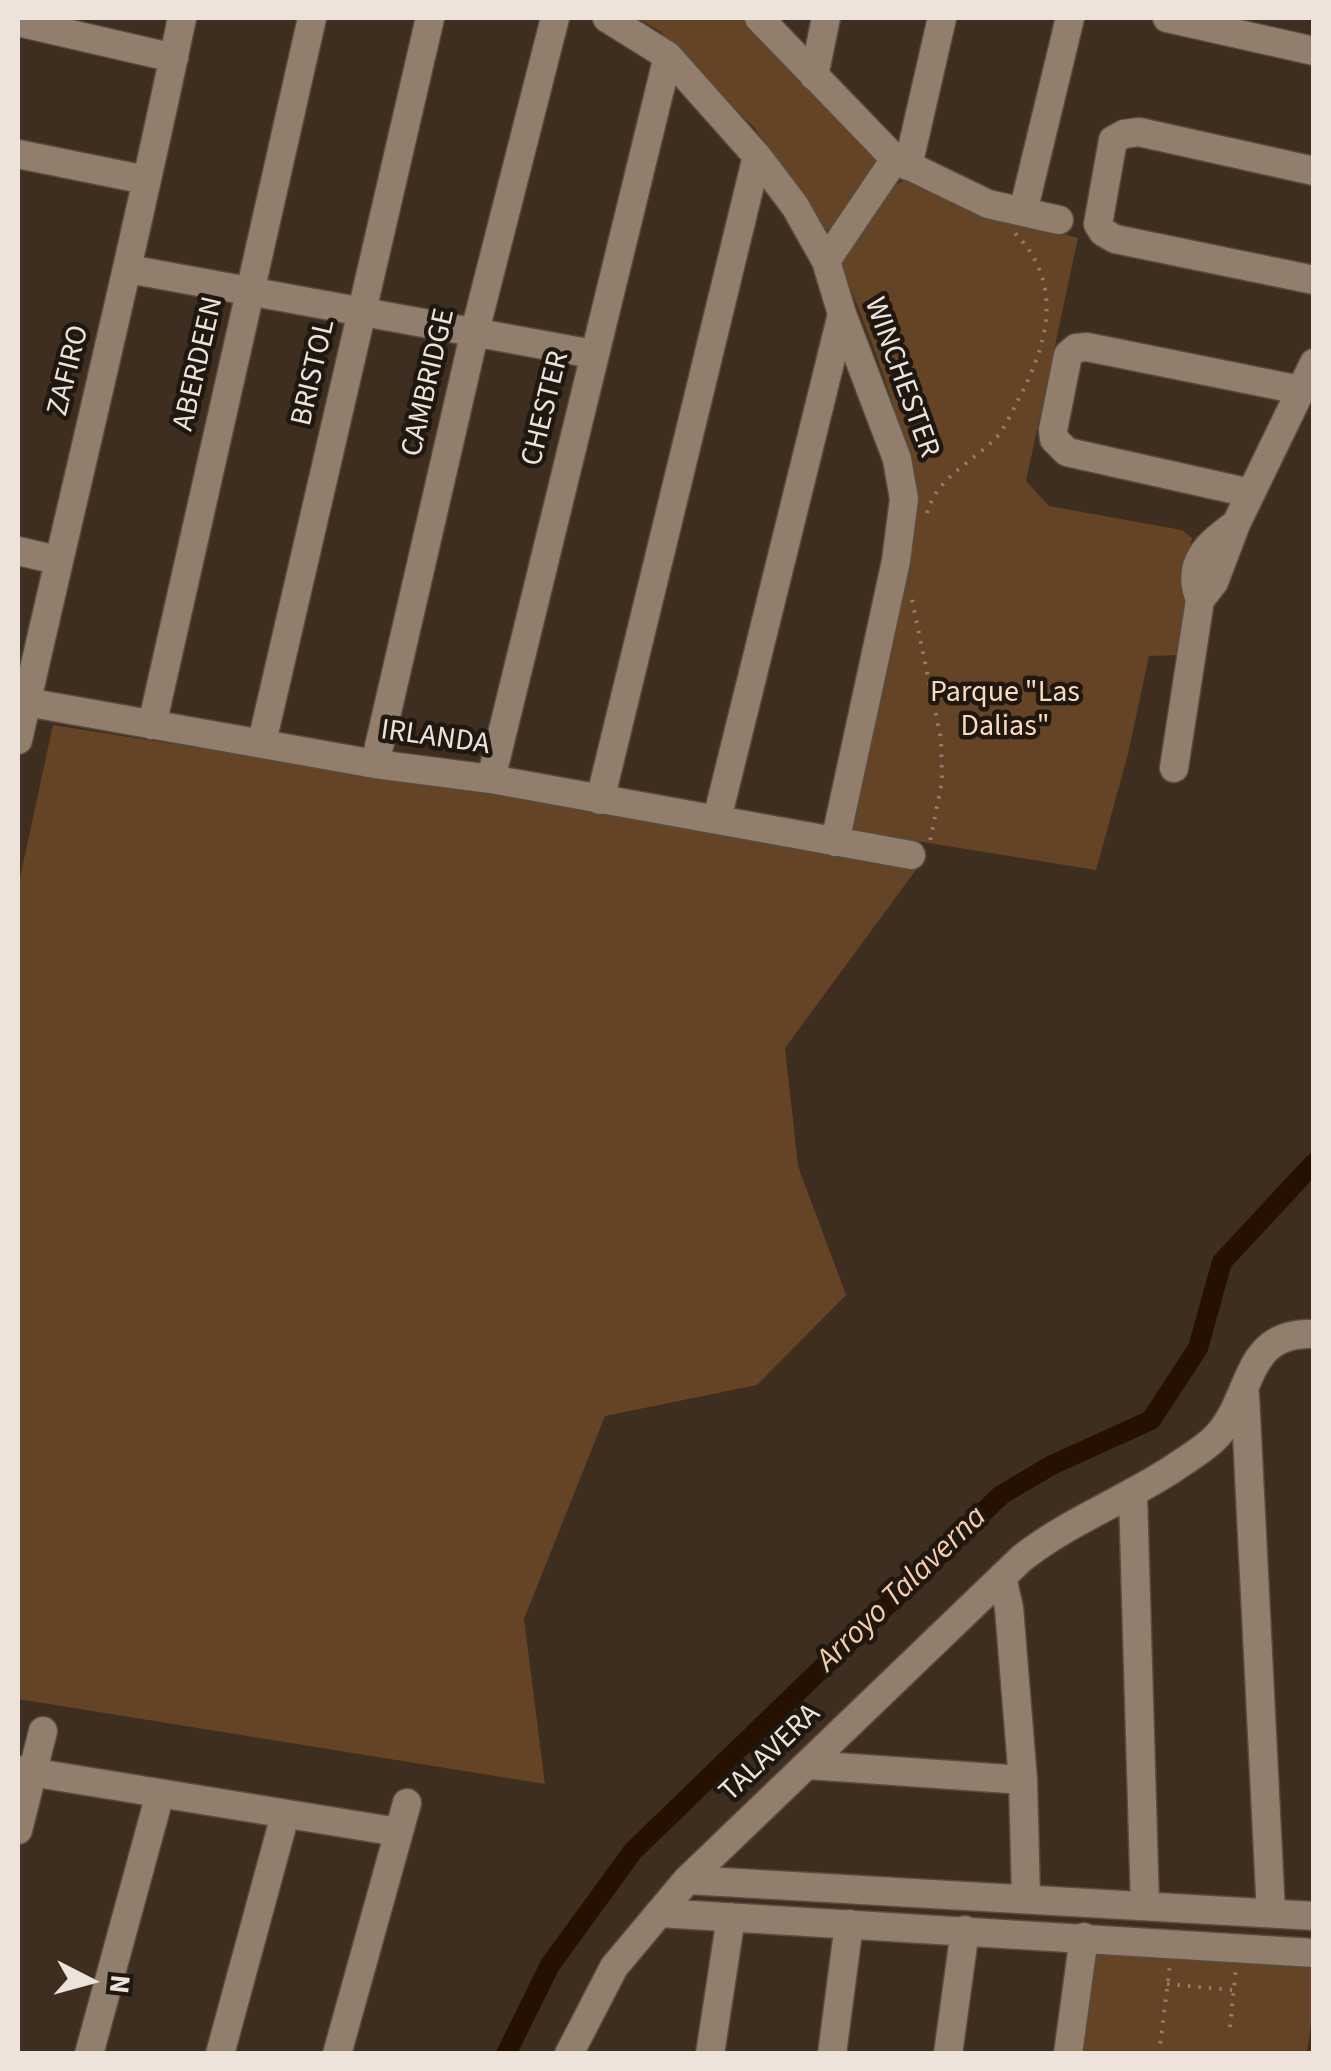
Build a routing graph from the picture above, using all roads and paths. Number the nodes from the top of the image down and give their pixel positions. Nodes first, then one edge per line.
1 (182, 18) edge
2 (312, 18) edge
3 (430, 18) edge
4 (555, 18) edge
5 (607, 18) edge
6 (759, 18) edge
7 (826, 18) edge
8 (942, 18) edge
9 (1070, 18) edge
10 (1167, 18) edge
11 (18, 22) edge
12 (1314, 51) edge
13 (668, 56) junction
14 (174, 58) junction
15 (814, 76) junction
16 (18, 154) edge
17 (757, 156) junction
18 (902, 162) junction
19 (1314, 171) edge
20 (146, 180) junction
21 (1058, 220) dead end
22 (1017, 221) junction
23 (826, 262) junction
24 (128, 269) junction
25 (1314, 280) edge
26 (250, 292) junction
27 (362, 313) junction
28 (842, 314) junction
29 (475, 331) junction
30 (593, 354) junction
31 (1314, 364) edge
32 (1300, 390) junction
33 (1250, 494) junction
34 (924, 524) dead end
35 (18, 551) edge
36 (57, 560) junction
37 (911, 592) dead end
38 (26, 702) junction
39 (152, 725) junction
40 (18, 740) edge
41 (262, 742) junction
42 (375, 764) junction
43 (1174, 768) dead end
44 (492, 778) junction
45 (600, 800) junction
46 (718, 819) junction
47 (835, 842) junction
48 (911, 854) joint
49 (1314, 1334) edge
50 (1245, 1393) junction
51 (1133, 1495) junction
52 (1002, 1577) junction
53 (43, 1732) dead end
54 (808, 1765) junction
55 (26, 1771) edge
56 (1022, 1780) junction
57 (160, 1794) junction
58 (407, 1803) dead end
59 (285, 1815) junction
60 (18, 1830) edge
61 (398, 1832) junction
62 (687, 1880) junction
63 (1026, 1899) junction
64 (1145, 1906) junction
65 (659, 1913) junction
66 (1271, 1913) junction
67 (1314, 1916) edge
68 (731, 1917) junction
69 (849, 1924) junction
70 (965, 1930) junction
71 (1084, 1937) junction
72 (1314, 1953) edge
73 (1171, 1954) dead end
74 (1237, 1958) dead end
75 (1168, 1984) junction
76 (1232, 1990) dead end
77 (1230, 2027) dead end
78 (89, 2054) edge
79 (220, 2054) edge
80 (337, 2054) edge
81 (569, 2054) edge
82 (710, 2054) edge
83 (832, 2054) edge
84 (948, 2054) edge
85 (1068, 2054) edge
86 (1158, 2054) edge

1 - 14 street, ZAFIRO
2 - 26 street, ABERDEEN
3 - 27 street, BRISTOL
4 - 29 street, CAMBRIDGE
5 - 13 street, WINCHESTER
6 - 15 street
7 - 15 street
8 - 18 street
9 - 22 street
10 - 12 street
11 - 14 street
13 - 17 street, WINCHESTER
13 - 30 street, CHESTER
14 - 20 street, ZAFIRO
15 - 18 street
16 - 20 street
17 - 23 street, WINCHESTER
17 - 45 street
18 - 22 street
18 - 23 street
19 - 25 street
20 - 24 street, ZAFIRO
21 - 22 street
22 - 34 path
23 - 28 street, WINCHESTER
24 - 26 street
24 - 36 street, ZAFIRO
26 - 27 street
26 - 39 street, ABERDEEN
27 - 29 street
27 - 41 street, BRISTOL
28 - 46 street
28 - 47 street, WINCHESTER
29 - 30 street
29 - 42 street, CAMBRIDGE
30 - 44 street, CHESTER
31 - 32 street
32 - 33 street
32 - 33 street
33 - 43 street
35 - 36 street
36 - 38 street, ZAFIRO
37 - 48 path
38 - 39 street, IRLANDA
38 - 40 street, ZAFIRO
39 - 41 street, IRLANDA
41 - 42 street, IRLANDA
42 - 44 street, IRLANDA
44 - 45 street, IRLANDA
45 - 46 street, IRLANDA
46 - 47 street, IRLANDA
47 - 48 street, IRLANDA
49 - 50 street, TALAVERA
50 - 51 street, TALAVERA
50 - 66 street
51 - 52 street, TALAVERA
51 - 64 street
52 - 54 street, TALAVERA
52 - 56 street
53 - 55 street
54 - 56 street
54 - 62 street, TALAVERA
55 - 57 street
55 - 60 street
56 - 63 street
57 - 59 street
57 - 78 street
58 - 61 street
59 - 61 street
59 - 79 street
61 - 80 street
62 - 63 street
62 - 65 street, TALAVERA
63 - 64 street
64 - 66 street
65 - 68 street
65 - 81 street, TALAVERA
66 - 67 street
68 - 69 street
68 - 82 street
69 - 70 street
69 - 83 street
70 - 71 street
70 - 84 street
71 - 72 street
71 - 85 street
73 - 75 path
74 - 77 path
75 - 76 path
75 - 86 path

